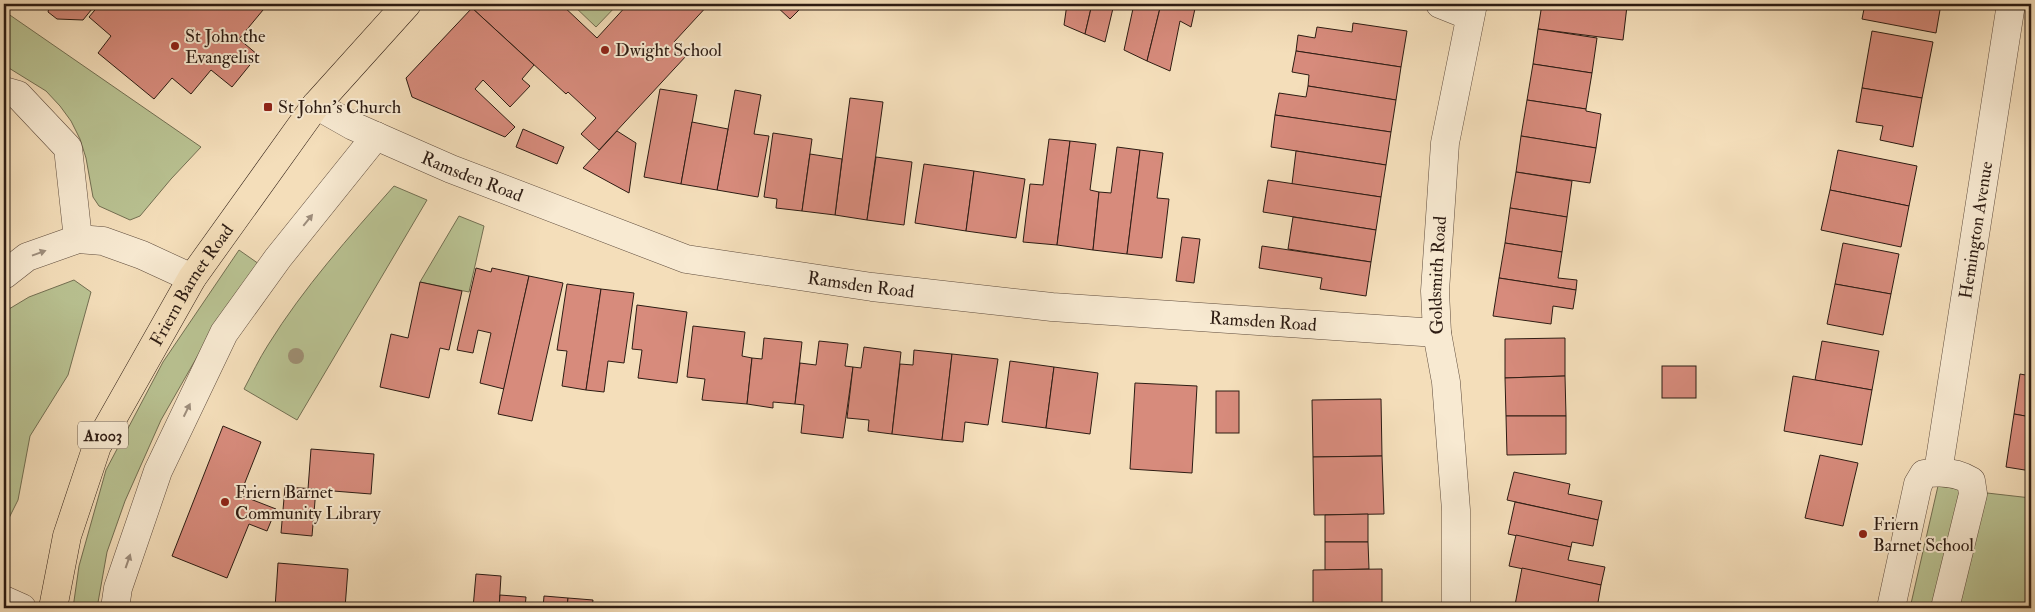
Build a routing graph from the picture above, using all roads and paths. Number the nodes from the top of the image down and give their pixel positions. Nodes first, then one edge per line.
1 (407, 4) edge
2 (1440, 4) edge
3 (2011, 4) edge
4 (1471, 10) edge
5 (4, 91) edge
6 (316, 105) junction
7 (376, 136) junction
8 (78, 239) junction
9 (4, 275) edge
10 (192, 278) junction
11 (1437, 333) junction
12 (1939, 464) junction
13 (4, 600) edge
14 (22, 608) edge
15 (54, 608) edge
16 (115, 608) edge
17 (1456, 608) edge
18 (1891, 608) edge
19 (1946, 608) edge

1 - 6 main road, Friern Barnet Road / A1003
2 - 4 street
3 - 12 street, Hemington Avenue
4 - 11 street, Goldsmith Road
5 - 8 street
6 - 7 street, Ramsden Road
6 - 10 main road, Friern Barnet Road / A1003
7 - 11 street, Ramsden Road
16 -> 7 street
9 -> 8 street
8 - 10 street
10 - 15 main road, Friern Barnet Road / A1003
11 - 17 street, Goldsmith Road
12 - 18 street
12 - 19 street
13 - 14 street

